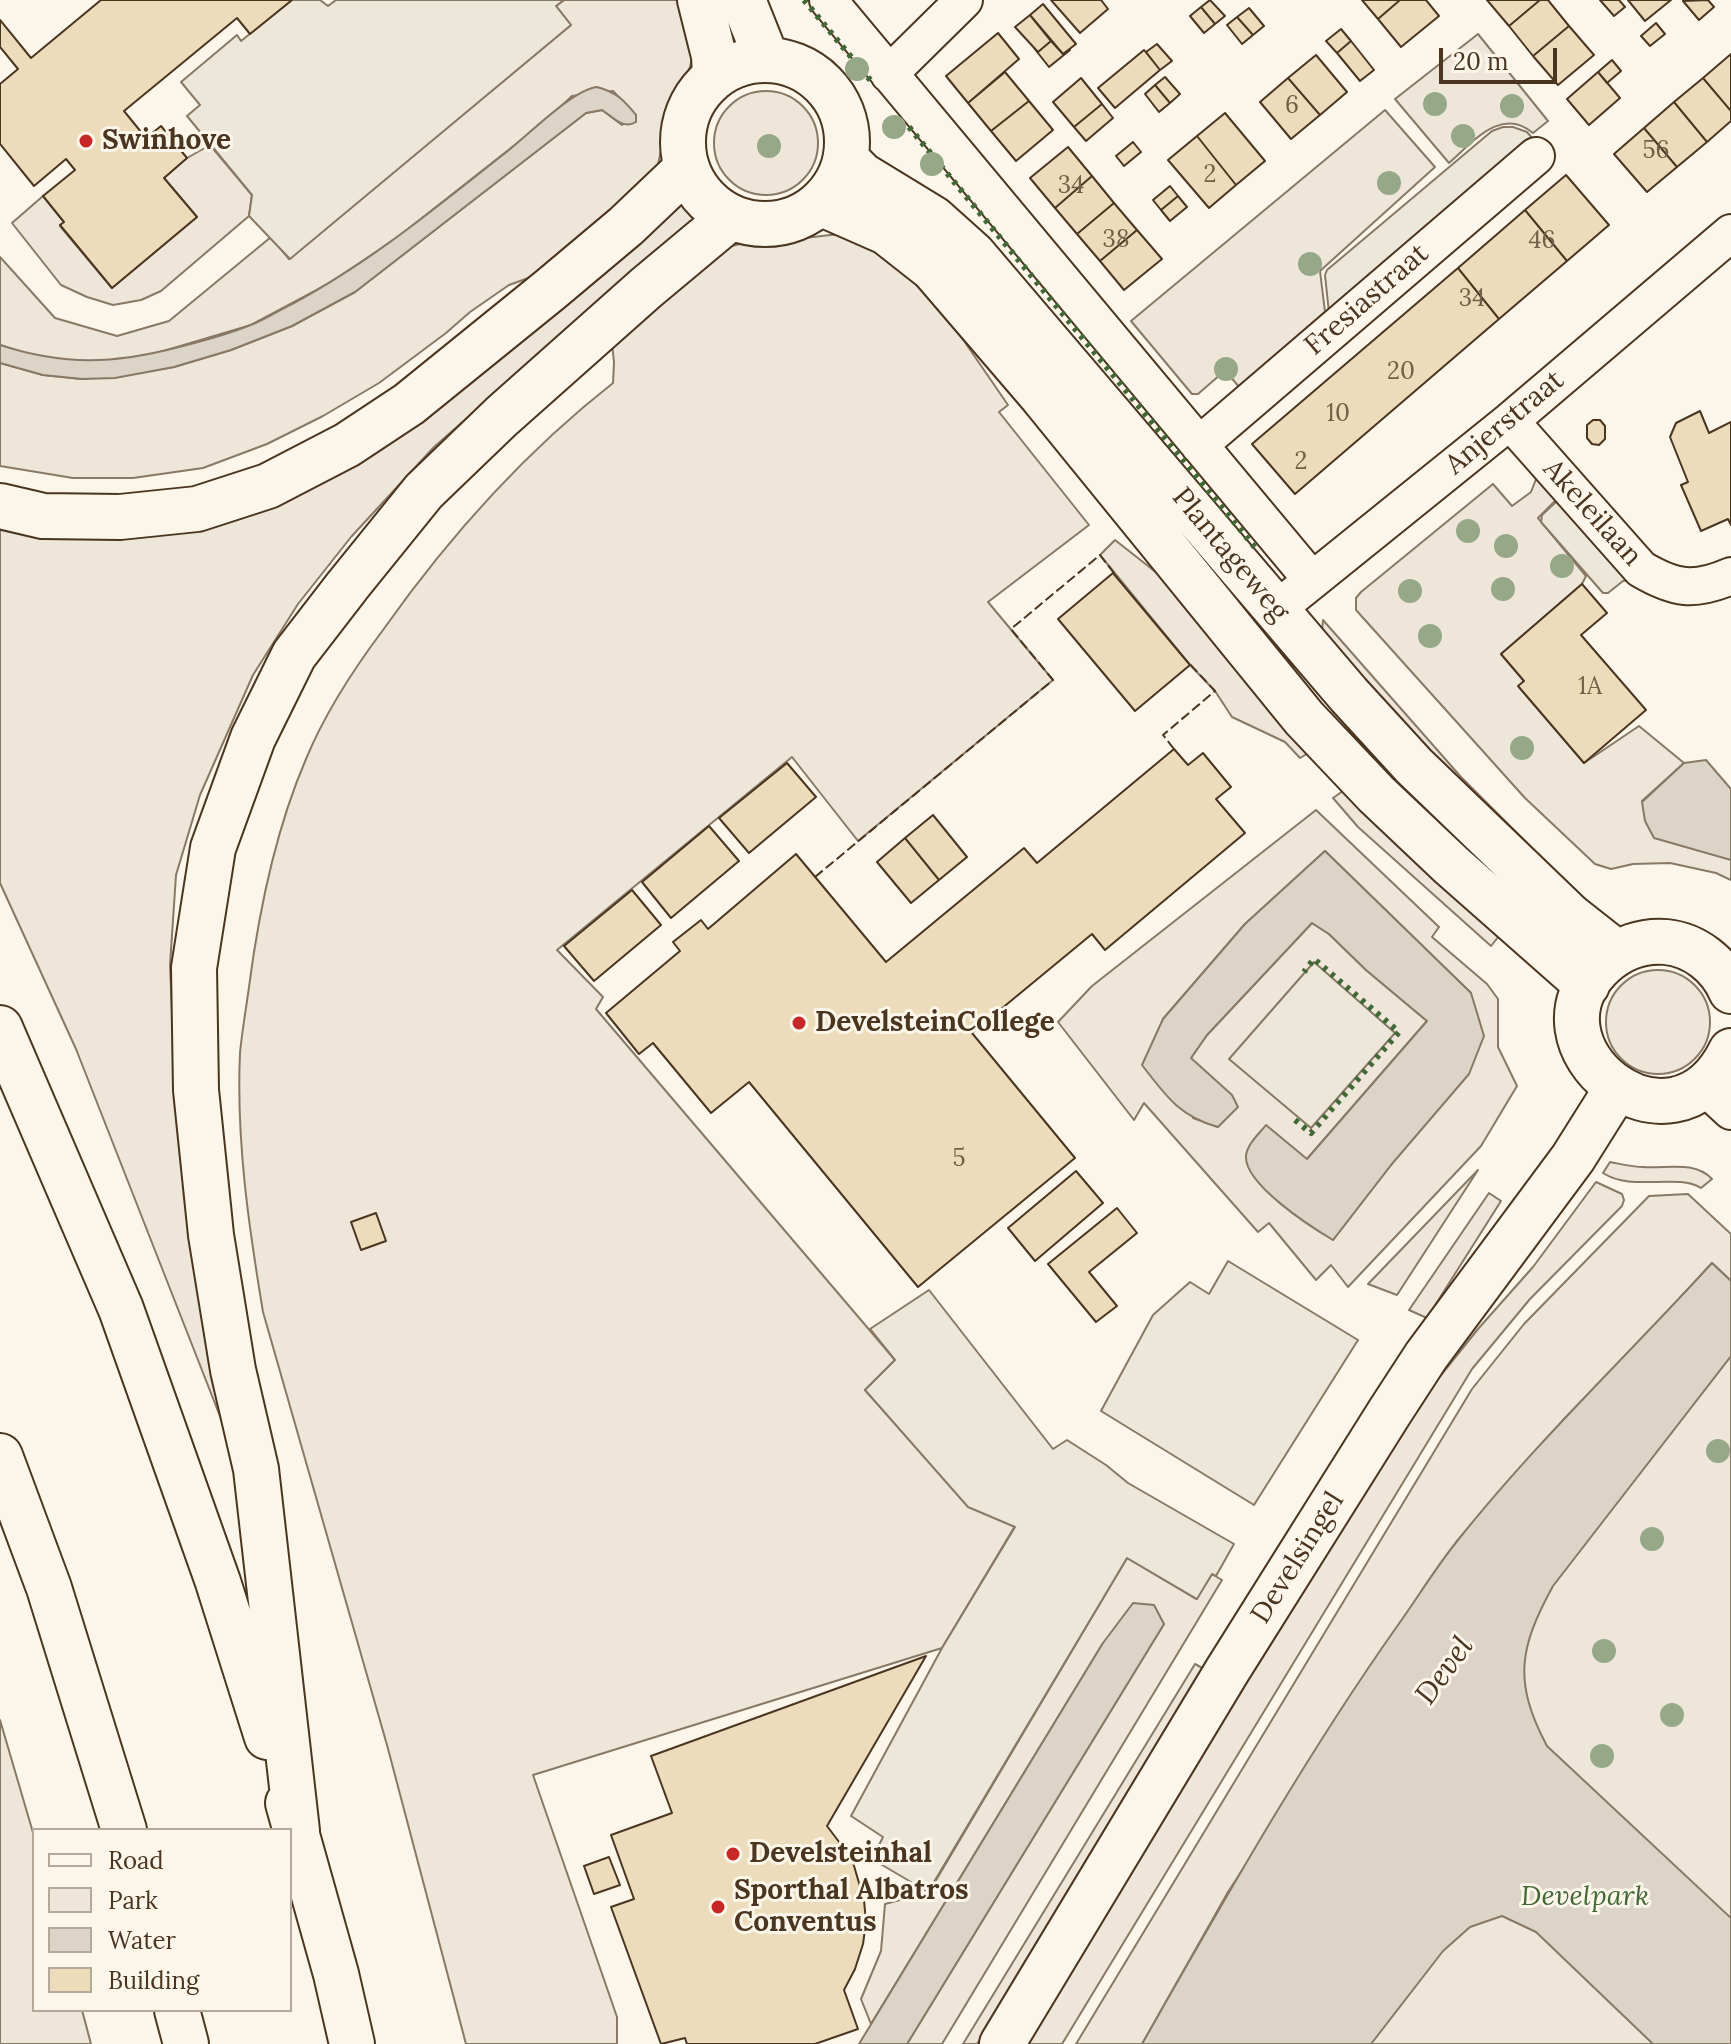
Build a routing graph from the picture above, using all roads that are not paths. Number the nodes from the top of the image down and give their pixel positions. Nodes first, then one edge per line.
1 (700, 0) edge
2 (743, 0) edge
3 (828, 0) edge
4 (964, 0) edge
5 (767, 60) junction
6 (889, 74) junction
7 (715, 77) junction
8 (1536, 156) dead end
9 (846, 159) junction
10 (687, 168) junction
11 (820, 203) junction
12 (731, 217) junction
13 (1731, 233) edge
14 (1510, 421) junction
15 (1199, 445) junction
16 (0, 506) edge
17 (1731, 576) edge
18 (1312, 580) junction
19 (1277, 610) junction
20 (1617, 953) junction
21 (1587, 985) junction
22 (1731, 991) edge
23 (0, 1028) edge
24 (1731, 1051) edge
25 (1617, 1088) junction
26 (1718, 1098) edge
27 (0, 1456) edge
28 (123, 1828) edge
29 (297, 1831) junction
30 (178, 2012) edge
31 (186, 2044) edge
32 (352, 2044) edge
33 (1002, 2044) edge

1 - 7 main road
2 - 5 main road
3 - 6 street, Plantageweg
4 - 6 street
5 - 7 main road
5 - 9 main road
6 - 15 street, Plantageweg
7 - 10 main road
8 - 15 street, Fresiastraat
9 - 11 main road
9 - 19 main road, Plantageweg
10 - 12 main road
10 - 16 main road
11 - 12 main road
11 - 21 main road, Plantageweg
12 - 29 main road
13 - 14 street, Anjerstraat
14 - 17 street, Akeleilaan
14 - 18 street, Anjerstraat
15 - 18 street, Plantageweg
18 - 19 street, Anjerstraat
19 - 20 main road, Plantageweg
20 - 21 main road
20 - 22 main road
21 - 25 main road
23 - 29 main road
24 - 26 main road
25 - 26 main road
25 - 33 main road, Develsingel
27 - 28 main road
29 - 32 main road
30 - 31 main road

